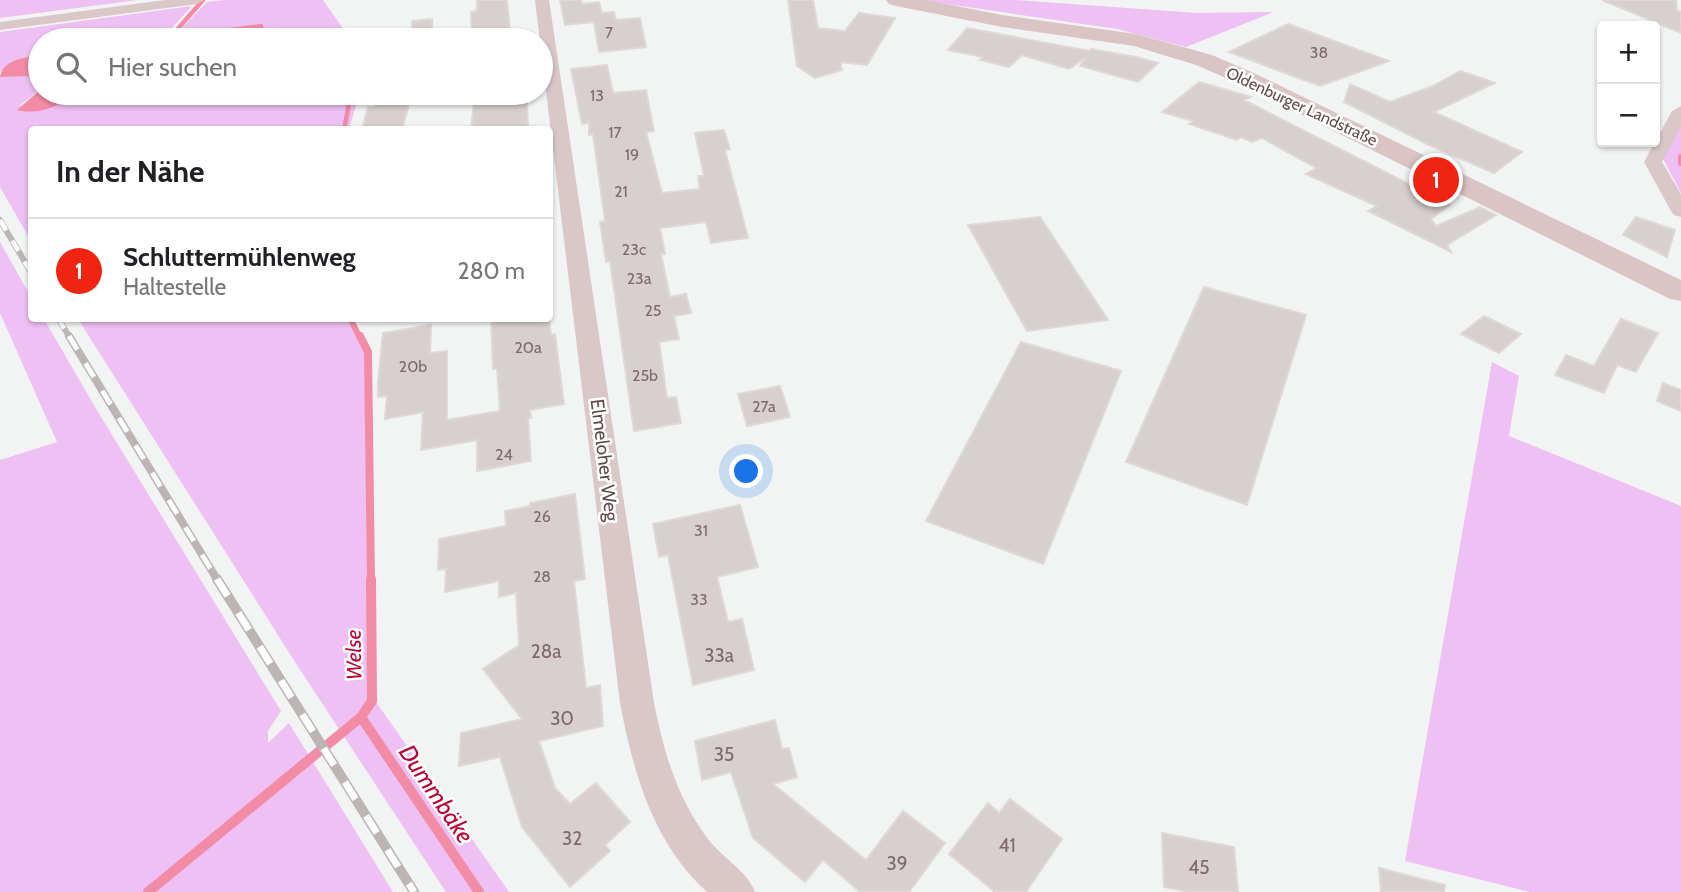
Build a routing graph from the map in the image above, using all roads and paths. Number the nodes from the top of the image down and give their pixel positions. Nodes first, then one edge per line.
1 (542, 0) edge
2 (896, 0) edge
3 (190, 1) edge
4 (0, 26) edge
5 (546, 28) edge
6 (553, 81) edge
7 (1681, 111) edge
8 (1681, 211) edge
9 (1681, 292) edge
10 (736, 892) edge

1 - 5 street, Elmeloher Weg
2 - 9 main road, Oldenburger Landstraße
3 - 4 street
6 - 10 street, Elmeloher Weg
7 - 8 street

